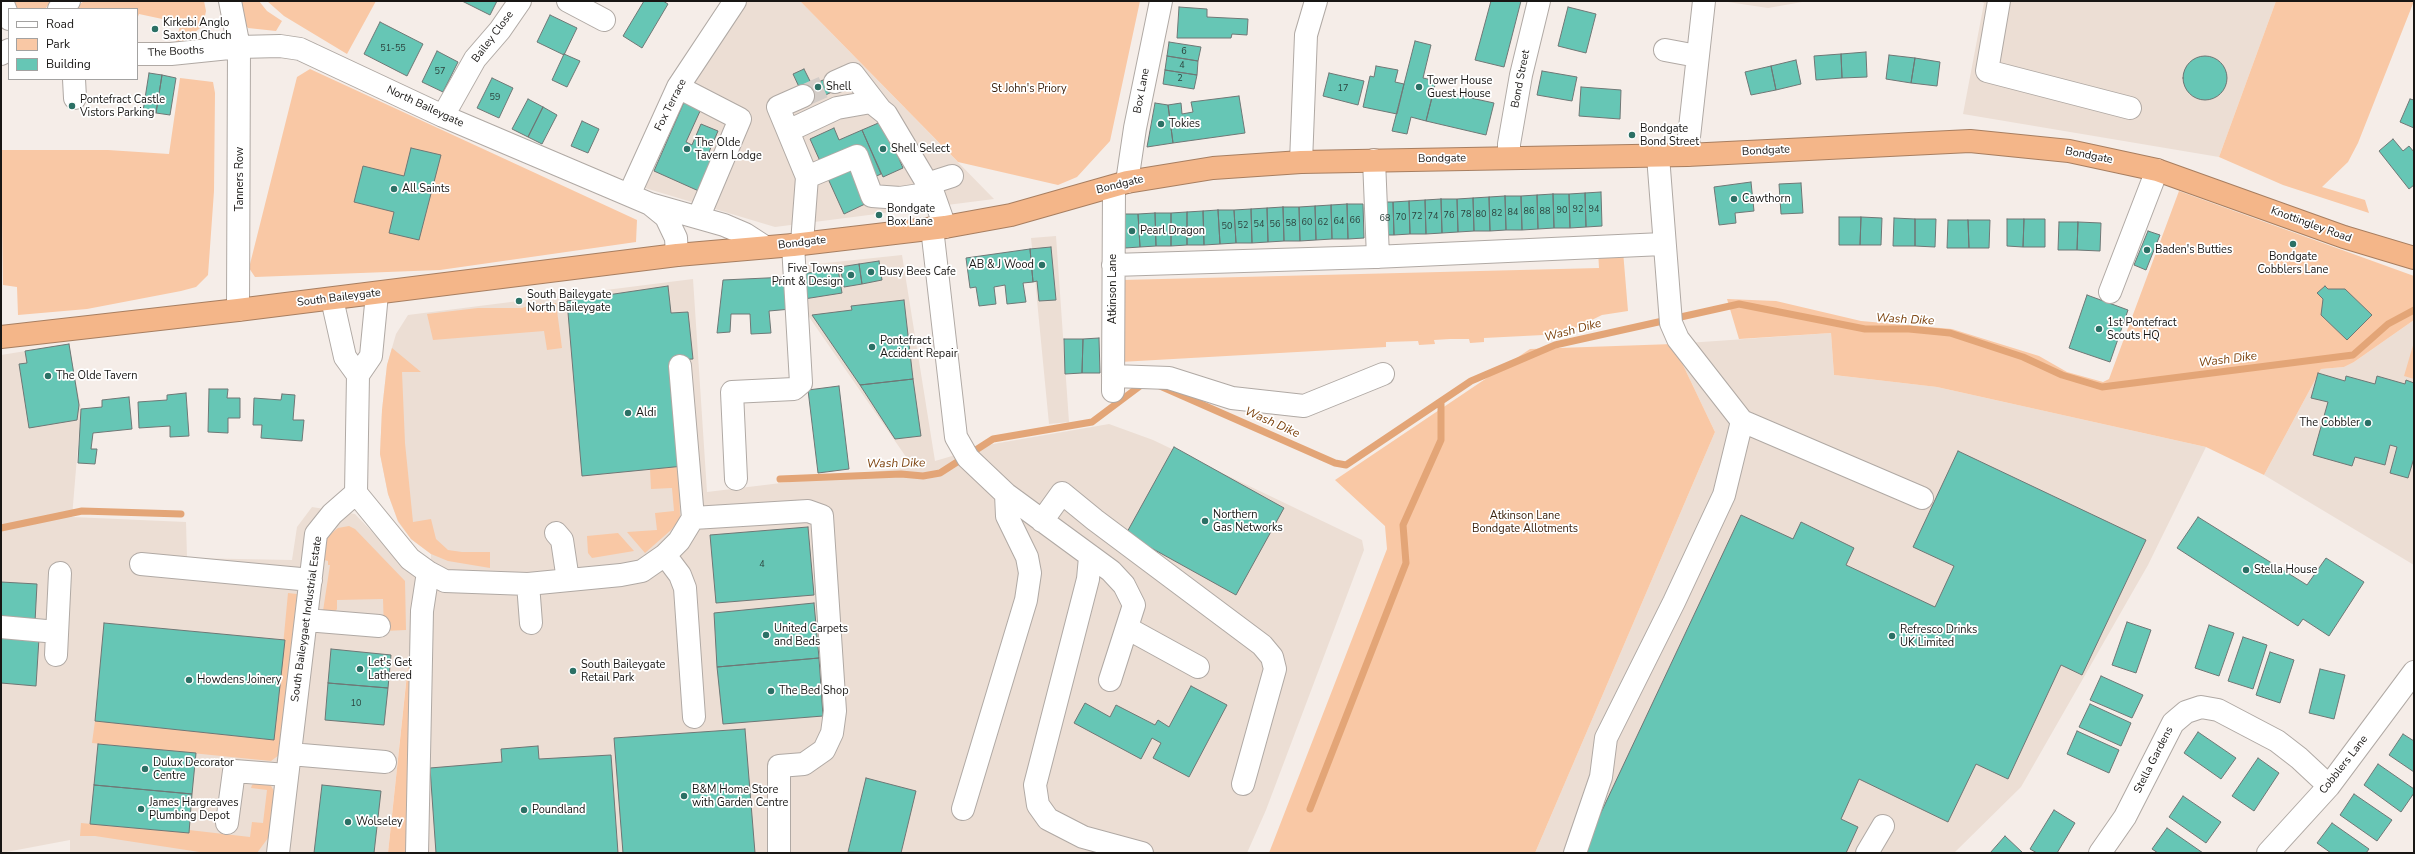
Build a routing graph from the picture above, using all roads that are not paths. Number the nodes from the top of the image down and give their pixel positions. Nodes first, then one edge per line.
1 (2, 1) edge
2 (69, 1) edge
3 (230, 1) edge
4 (520, 1) edge
5 (568, 1) edge
6 (735, 1) edge
7 (1160, 1) edge
8 (1316, 1) edge
9 (1539, 1) edge
10 (1704, 1) edge
11 (1999, 1) edge
12 (61, 8) edge
13 (8, 16) edge
14 (604, 20) dead end
15 (239, 47) junction
16 (1666, 50) dead end
17 (138, 54) edge
18 (1697, 56) junction
19 (835, 82) tunnel mouth
20 (678, 87) junction
21 (803, 96) tunnel mouth
22 (2130, 108) dead end
23 (880, 110) junction
24 (443, 116) junction
25 (788, 131) junction
26 (1687, 155) junction
27 (1658, 156) junction
28 (1509, 158) junction
29 (1374, 160) junction
30 (1300, 162) junction
31 (2157, 170) junction
32 (952, 176) dead end
33 (807, 177) junction
34 (1121, 184) junction
35 (930, 188) junction
36 (2210, 188) joint
37 (629, 195) junction
38 (650, 204) junction
39 (699, 216) junction
40 (938, 227) junction
41 (797, 244) junction
42 (1663, 244) junction
43 (765, 247) junction
44 (677, 255) junction
45 (1378, 257) junction
46 (2414, 258) edge
47 (1113, 265) junction
48 (2110, 292) dead end
49 (377, 294) junction
50 (332, 299) junction
51 (238, 310) junction
52 (1, 337) edge
53 (680, 366) dead end
54 (1383, 374) dead end
55 (358, 375) junction
56 (1742, 421) junction
57 (736, 479) dead end
58 (356, 493) junction
59 (1006, 494) junction
60 (1922, 498) dead end
61 (693, 518) junction
62 (1042, 521) junction
63 (556, 533) dead end
64 (666, 555) junction
65 (1090, 557) junction
66 (141, 564) dead end
67 (428, 572) junction
68 (60, 573) dead end
69 (311, 580) junction
70 (568, 580) junction
71 (528, 584) junction
72 (306, 620) junction
73 (531, 623) dead end
74 (379, 626) dead end
75 (1, 627) edge
76 (1127, 628) junction
77 (57, 632) junction
78 (56, 655) dead end
79 (1198, 667) dead end
80 (2414, 672) edge
81 (1110, 680) dead end
82 (694, 717) dead end
83 (290, 754) junction
84 (385, 762) dead end
85 (287, 775) junction
86 (1244, 784) dead end
87 (2329, 786) junction
88 (963, 809) dead end
89 (227, 823) dead end
90 (1883, 826) dead end
91 (278, 853) edge
92 (417, 853) edge
93 (779, 853) edge
94 (1142, 853) edge
95 (1575, 853) edge
96 (1867, 853) edge
97 (2100, 853) edge
98 (2268, 853) edge

1 - 13 street
2 - 12 street
3 - 15 street
4 - 24 street, Bailey Close
5 - 14 street
6 - 20 street, Fox Terrace
7 - 34 street, Box Lane
8 - 30 street
9 - 28 street, Bond Street
10 - 18 street
11 - 22 street
15 - 17 street, The Booths
15 - 24 street, North Baileygate
15 - 51 street, Tanners Row
16 - 18 street
18 - 26 street
19 - 23 street
20 - 37 street, Fox Terrace
20 - 39 street
21 - 25 street
23 - 25 street
23 - 35 street
24 - 37 street, North Baileygate
25 - 33 street
26 - 27 highway, Bondgate
26 - 31 highway, Bondgate
27 - 28 highway, Bondgate
27 - 42 street
28 - 29 highway, Bondgate
29 - 30 highway, Bondgate
29 - 45 street
30 - 34 highway, Bondgate
31 - 36 highway, Bondgate
31 - 48 street
32 - 35 street
33 - 35 street
33 - 41 street
34 - 40 highway, Bondgate
34 - 47 street, Atkinson Lane
35 - 40 street
36 - 46 highway, Knottingley Road
37 - 38 street, North Baileygate
38 - 39 street, North Baileygate
38 - 44 street, North Baileygate
39 - 43 street, North Baileygate
40 - 41 highway, Bondgate
40 - 59 street
41 - 43 highway, Bondgate
41 - 57 street
42 - 45 street
42 - 56 street
43 - 44 highway, Bondgate
44 - 49 highway, South Baileygate
45 - 47 street
47 - 54 street, Atkinson Lane
49 - 50 highway, South Baileygate
49 - 55 street
50 - 51 highway, South Baileygate
50 - 55 street
51 - 52 highway, South Baileygate
53 - 61 street
55 - 58 street
56 - 60 street
56 - 95 street
58 - 67 street
58 - 69 street, South Baileygaet Industrial Estate
59 - 62 street
59 - 88 street
61 - 64 street
61 - 93 street
62 - 65 street
62 - 86 street
63 - 70 street
64 - 70 street
64 - 82 street
65 - 76 street
65 - 94 street
66 - 69 street
67 - 71 street
67 - 92 street
68 - 77 street
69 - 72 street, South Baileygaet Industrial Estate
70 - 71 street
71 - 73 street
72 - 74 street
72 - 83 street, South Baileygaet Industrial Estate
75 - 77 street
76 - 79 street
76 - 81 street
77 - 78 street
80 - 87 street, Cobblers Lane
83 - 84 street
83 - 85 street, South Baileygaet Industrial Estate
85 - 89 street
85 - 91 street, South Baileygaet Industrial Estate
87 - 97 street, Stella Gardens
87 - 98 street, Cobblers Lane
90 - 96 street

